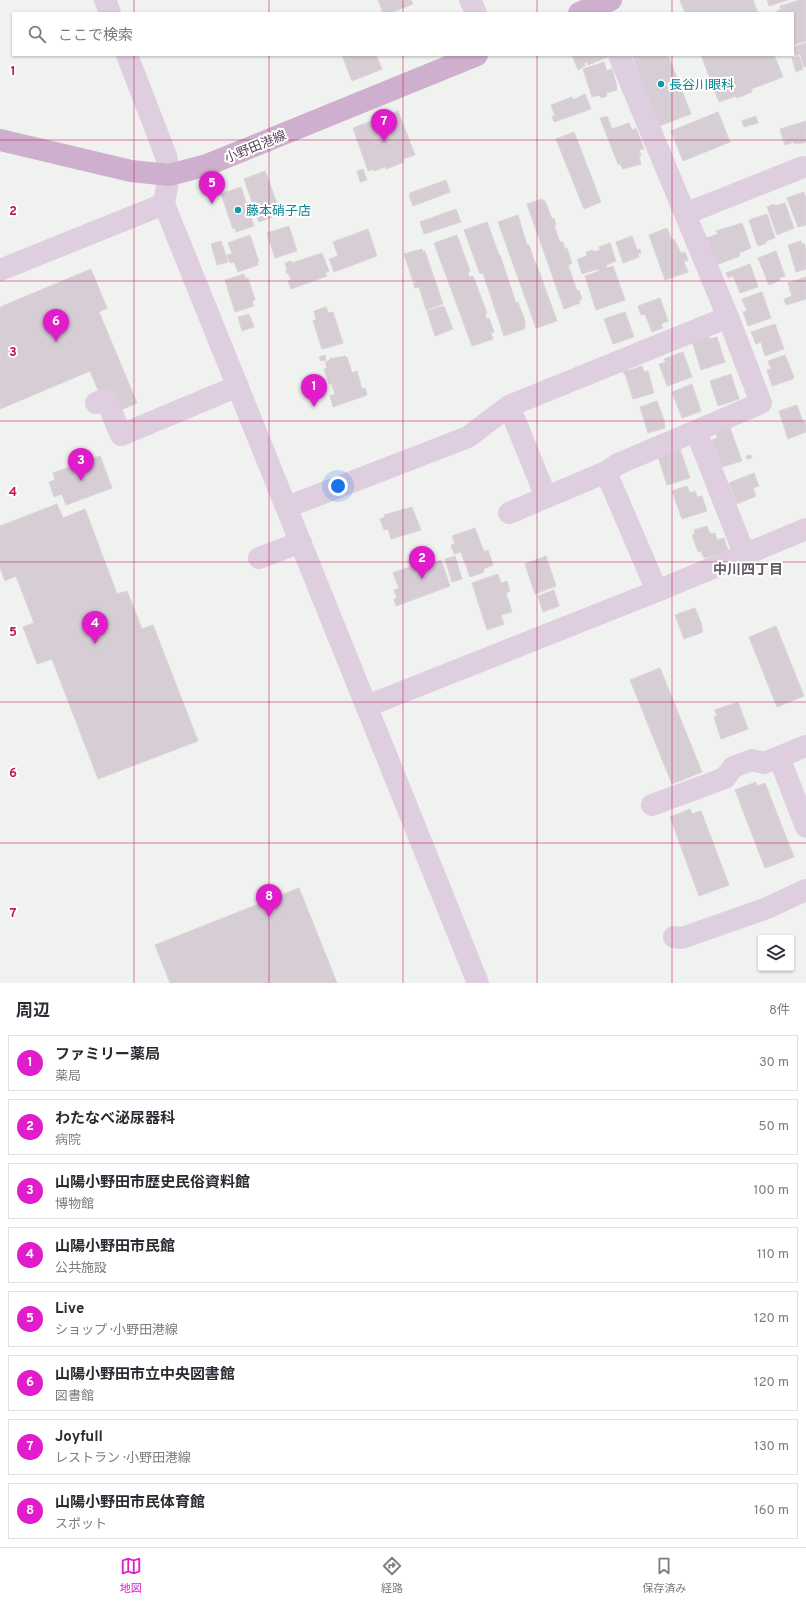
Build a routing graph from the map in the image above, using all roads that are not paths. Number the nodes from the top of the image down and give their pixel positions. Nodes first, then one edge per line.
1 (105, 0) edge
2 (470, 0) edge
3 (110, 12) edge
4 (476, 12) edge
5 (126, 56) edge
6 (475, 56) edge
7 (619, 56) edge
8 (0, 140) edge
9 (803, 167) dead end
10 (169, 175) junction
11 (164, 204) junction
12 (685, 214) junction
13 (0, 270) edge
14 (728, 317) junction
15 (238, 386) junction
16 (96, 403) dead end
17 (509, 406) junction
18 (696, 430) junction
19 (606, 472) junction
20 (546, 497) junction
21 (288, 507) junction
22 (509, 513) dead end
23 (806, 529) edge
24 (301, 542) junction
25 (744, 554) junction
26 (259, 558) dead end
27 (657, 591) junction
28 (367, 706) junction
29 (806, 746) edge
30 (779, 757) junction
31 (652, 805) dead end
32 (806, 827) edge
33 (806, 890) edge
34 (674, 937) dead end
35 (478, 983) edge

1 - 3 street
2 - 4 street
5 - 10 street
6 - 10 main road, 小野田港線
7 - 12 street
8 - 10 main road, 小野田港線
9 - 12 street
10 - 11 street
11 - 13 street
11 - 15 street
12 - 14 street
14 - 17 street
14 - 18 street
15 - 16 street
15 - 21 street
17 - 20 street
17 - 21 street
18 - 19 street
18 - 25 street
19 - 20 street
19 - 27 street
20 - 22 street
21 - 24 street
23 - 25 street
24 - 26 street
24 - 28 street
25 - 27 street
27 - 28 street
28 - 35 street
29 - 30 street
30 - 31 street
30 - 32 street
33 - 34 street

